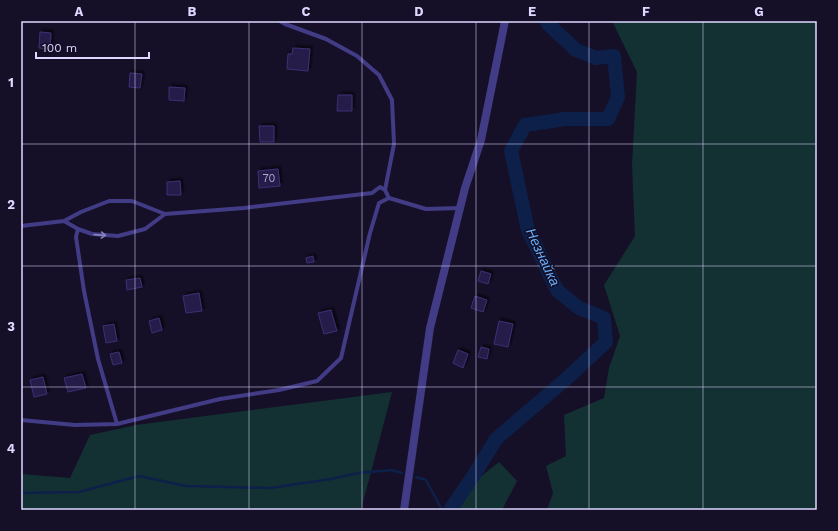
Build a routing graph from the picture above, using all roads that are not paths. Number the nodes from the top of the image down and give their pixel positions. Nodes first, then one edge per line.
1 (280, 21) edge
2 (505, 21) edge
3 (385, 190) junction
4 (389, 198) junction
5 (460, 208) junction
6 (165, 214) junction
7 (64, 222) junction
8 (21, 226) edge
9 (78, 229) junction
10 (21, 420) edge
11 (117, 424) junction
12 (404, 510) edge

1 - 3 lane
2 - 5 street
3 - 4 lane
3 - 6 lane
4 - 5 lane
4 - 11 lane
5 - 12 street
6 - 7 lane
9 -> 6 lane
7 - 8 lane
7 - 9 lane
9 - 11 lane
10 - 11 lane

